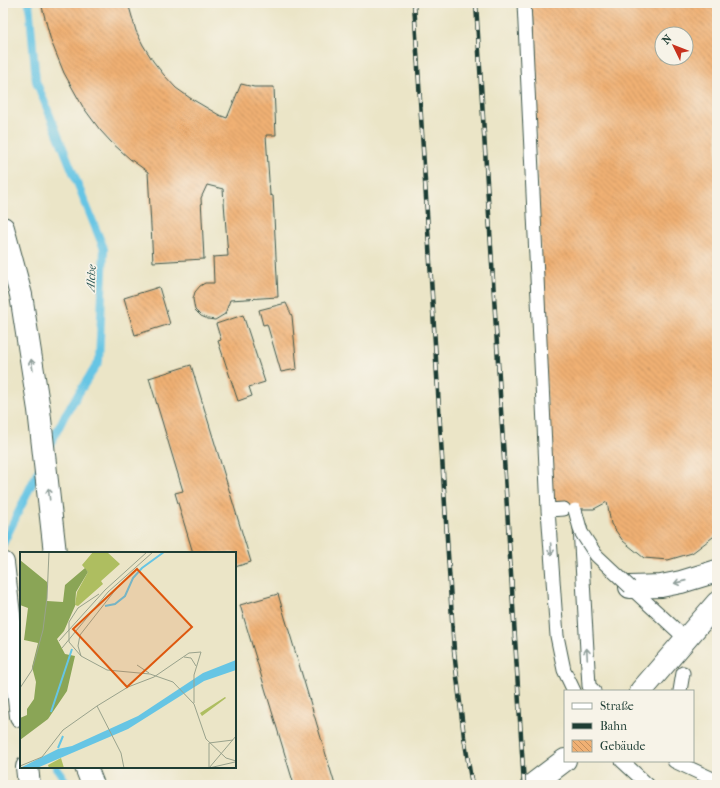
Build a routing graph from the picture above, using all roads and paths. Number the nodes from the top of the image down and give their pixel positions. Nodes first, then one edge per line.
1 (524, 3) edge
2 (3, 228) edge
3 (573, 509) junction
4 (548, 510) junction
5 (55, 552) edge
6 (3, 563) edge
7 (717, 571) edge
8 (630, 587) junction
9 (717, 603) edge
10 (686, 639) junction
11 (683, 672) dead end
12 (574, 690) edge
13 (593, 690) edge
14 (642, 690) edge
15 (680, 690) edge
16 (20, 708) edge
17 (564, 761) edge
18 (623, 762) edge
19 (676, 762) edge
20 (27, 768) edge
21 (86, 768) edge
22 (717, 781) edge
23 (29, 785) edge
24 (93, 785) edge
25 (532, 785) edge
26 (648, 785) edge

1 - 4 lane
5 -> 2 main road
3 - 4 lane
3 - 8 lane, bridge
13 -> 3 lane
4 -> 12 lane
6 - 16 main road
7 -> 8 main road
8 - 10 lane
9 - 10 main road
10 - 14 main road
11 - 15 lane
17 - 25 main road
18 - 26 lane
19 - 22 lane
20 - 23 main road
21 - 24 main road

